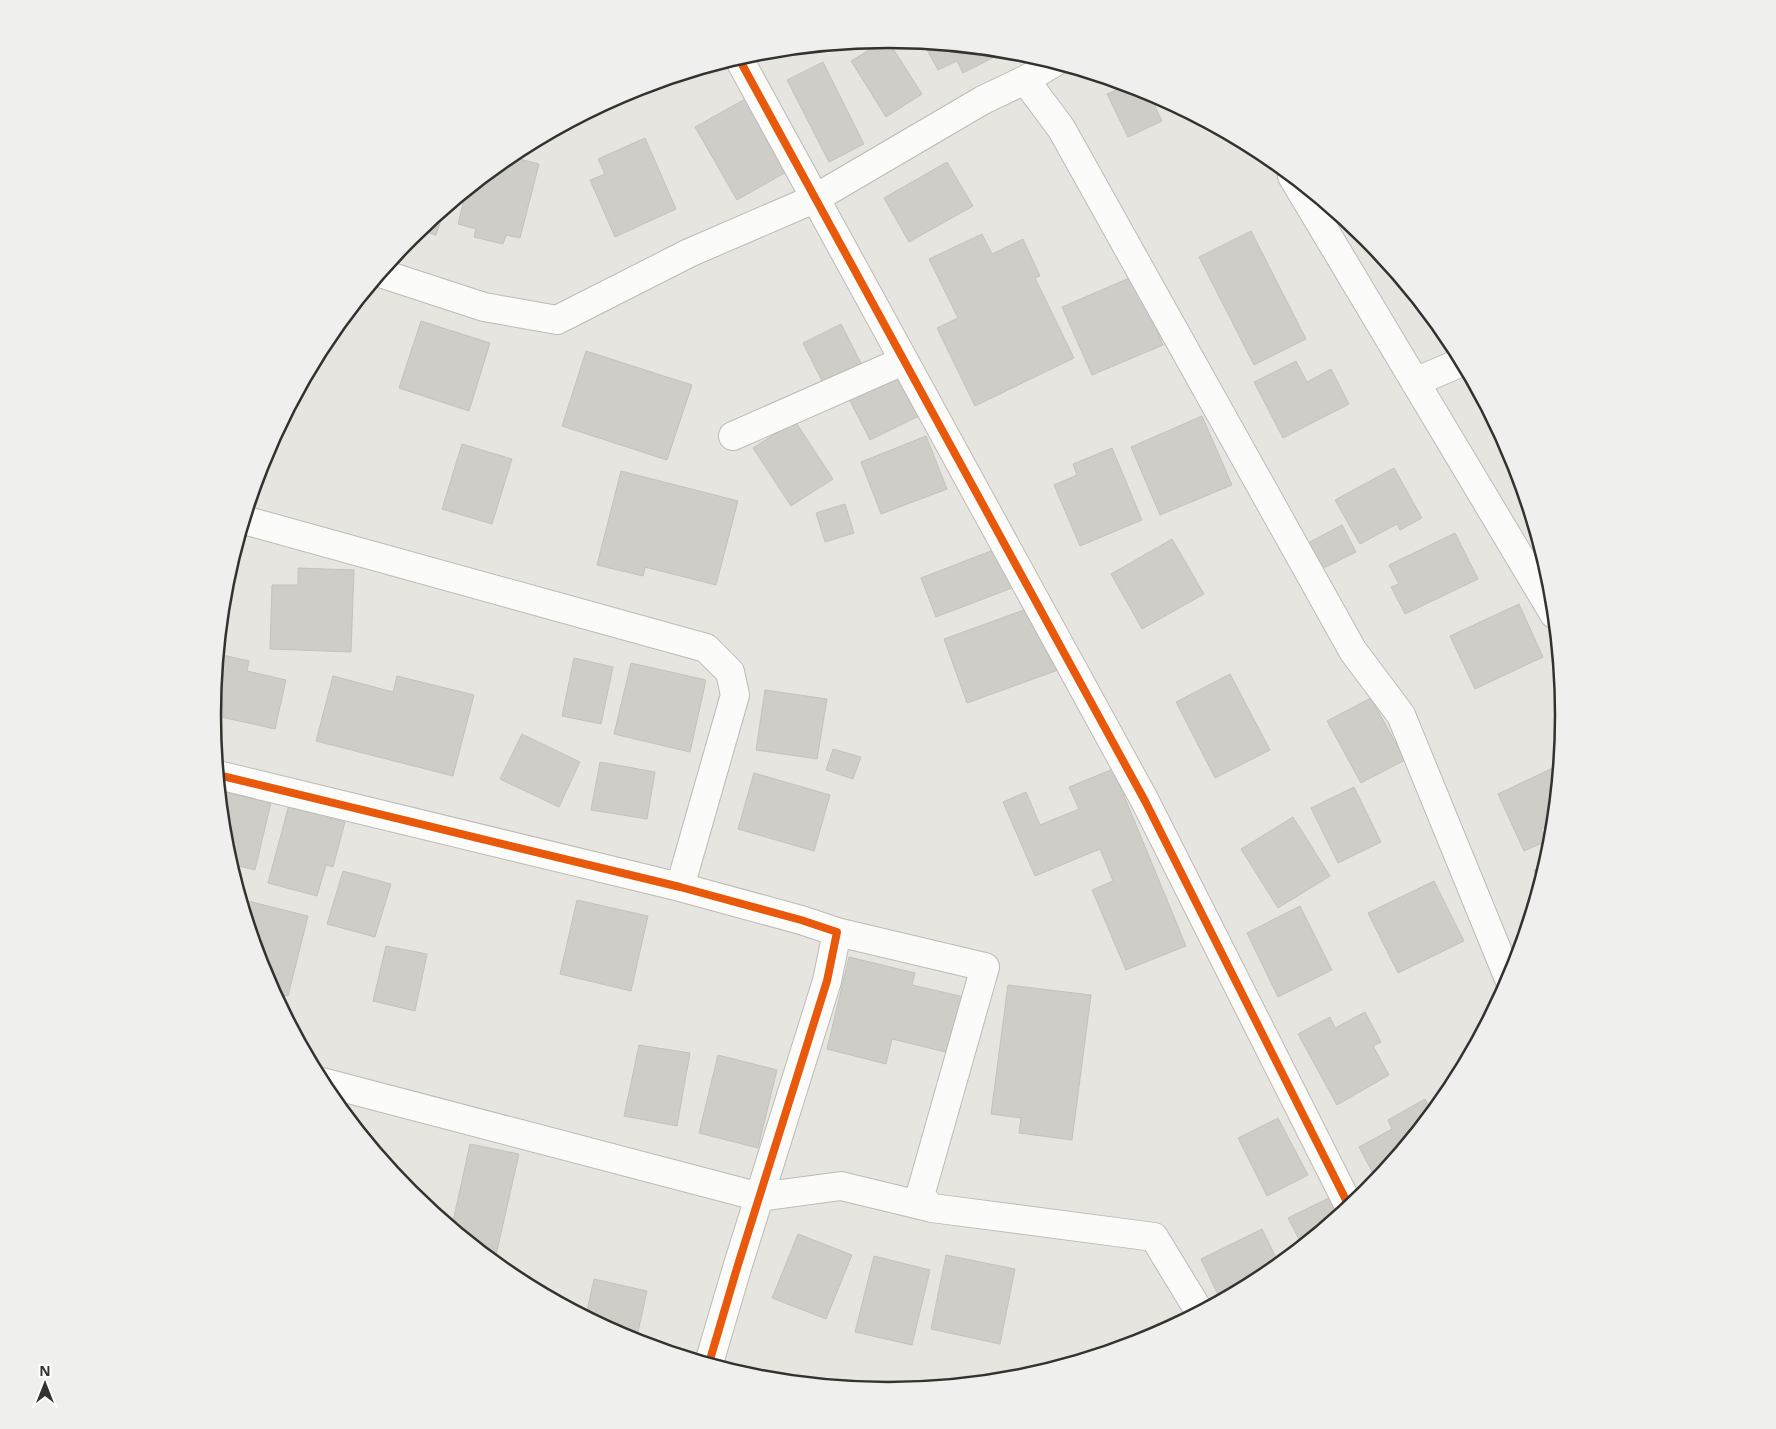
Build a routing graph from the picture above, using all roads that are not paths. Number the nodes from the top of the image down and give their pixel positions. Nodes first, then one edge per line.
1 (742, 64) edge
2 (1047, 67) edge
3 (1025, 80) junction
4 (1301, 190) edge
5 (814, 198) junction
6 (387, 275) edge
7 (903, 361) junction
8 (1456, 365) edge
9 (1415, 382) junction
10 (733, 436) dead end
11 (250, 522) edge
12 (1544, 598) edge
13 (224, 776) edge
14 (680, 887) junction
15 (837, 932) junction
16 (1505, 968) edge
17 (333, 1085) edge
18 (760, 1197) junction
19 (1346, 1199) edge
20 (932, 1208) junction
21 (1196, 1306) edge
22 (711, 1358) edge

1 - 5 street
2 - 3 street
3 - 5 street
3 - 16 street
4 - 9 street
5 - 6 street
5 - 7 street
7 - 10 street
7 - 19 street
8 - 9 street
9 - 12 street
11 - 14 street
13 - 14 street
14 - 15 street
15 - 18 street
15 - 20 street
17 - 18 street
18 - 20 street
18 - 22 street
20 - 21 street

